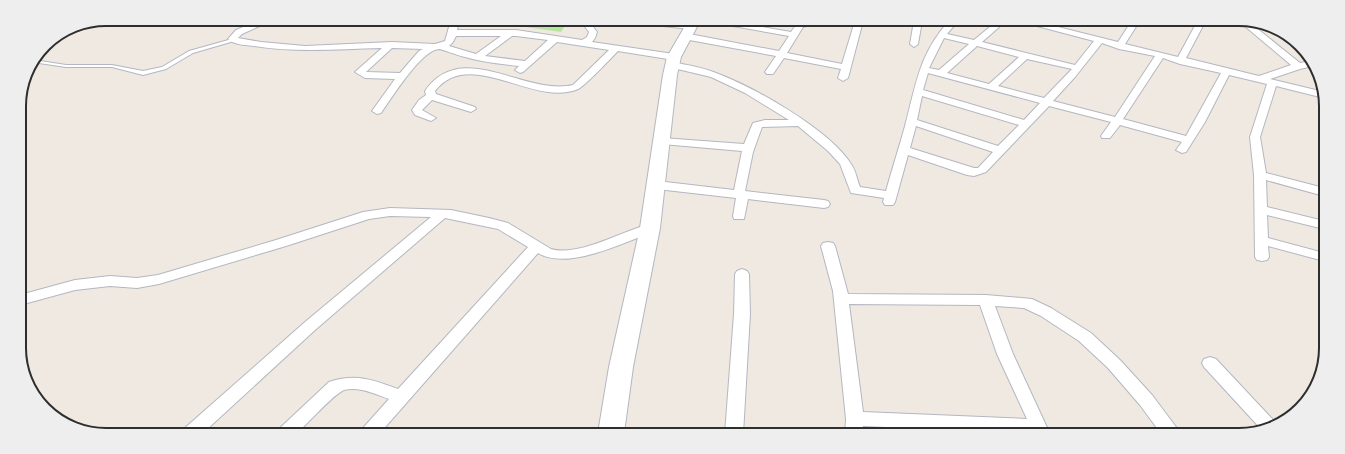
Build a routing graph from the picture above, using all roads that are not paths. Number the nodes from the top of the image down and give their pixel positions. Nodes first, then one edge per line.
1 (254, 26) edge
2 (454, 26) edge
3 (589, 26) edge
4 (674, 26) edge
5 (744, 26) edge
6 (799, 26) edge
7 (858, 26) edge
8 (917, 26) edge
9 (950, 26) edge
10 (997, 26) edge
11 (1041, 26) edge
12 (1133, 26) edge
13 (1199, 26) edge
14 (1251, 27) edge
15 (689, 28) edge
16 (452, 33) junction
17 (510, 33) junction
18 (794, 35) junction
19 (941, 36) junction
20 (556, 38) junction
21 (232, 40) junction
22 (1099, 41) junction
23 (584, 43) junction
24 (914, 44) dead end
25 (977, 44) junction
26 (390, 46) junction
27 (1119, 46) junction
28 (439, 47) junction
29 (616, 48) junction
30 (782, 55) junction
31 (1026, 55) junction
32 (1160, 56) junction
33 (478, 57) junction
34 (673, 61) junction
35 (1180, 61) junction
36 (40, 62) edge
37 (526, 64) junction
38 (1307, 65) edge
39 (1298, 66) junction
40 (846, 67) junction
41 (923, 68) junction
42 (1077, 68) junction
43 (770, 72) dead end
44 (1226, 72) junction
45 (940, 73) junction
46 (403, 76) junction
47 (843, 78) dead end
48 (510, 79) junction
49 (1258, 80) junction
50 (1272, 83) junction
51 (992, 86) junction
52 (918, 92) junction
53 (1318, 94) edge
54 (431, 96) junction
55 (1048, 101) junction
56 (471, 109) dead end
57 (377, 111) dead end
58 (431, 118) dead end
59 (1118, 120) junction
60 (911, 121) junction
61 (799, 123) junction
62 (1026, 124) junction
63 (1106, 136) dead end
64 (1189, 140) junction
65 (662, 141) junction
66 (748, 148) junction
67 (904, 150) junction
68 (1182, 150) dead end
69 (1001, 151) junction
70 (1260, 175) junction
71 (657, 185) junction
72 (1319, 191) edge
73 (741, 193) junction
74 (824, 204) dead end
75 (1260, 209) junction
76 (442, 214) junction
77 (739, 216) dead end
78 (1319, 224) edge
79 (650, 228) junction
80 (1261, 240) junction
81 (536, 246) junction
82 (828, 246) dead end
83 (1319, 256) edge
84 (1262, 257) dead end
85 (742, 274) dead end
86 (26, 298) edge
87 (841, 299) junction
88 (986, 300) junction
89 (1210, 363) dead end
90 (401, 397) junction
91 (1266, 423) edge
92 (854, 426) edge
93 (196, 428) edge
94 (291, 428) edge
95 (373, 428) edge
96 (612, 428) edge
97 (734, 428) edge
98 (928, 428) edge
99 (1039, 428) edge
100 (1168, 428) edge

1 - 21 street
2 - 16 street
3 - 23 street
4 - 15 street
5 - 18 street
6 - 18 street
7 - 40 street
8 - 24 street
9 - 19 street
10 - 25 street
11 - 22 street
12 - 27 street
13 - 35 street
14 - 39 street
15 - 30 street
15 - 34 main road
16 - 17 street
16 - 28 street
17 - 20 street
17 - 33 street
18 - 30 street
19 - 25 street
19 - 41 street
20 - 23 street
20 - 37 street
21 - 26 street
21 - 36 lane
22 - 27 street
22 - 42 street
23 - 29 street
25 - 31 street
25 - 45 street
26 - 28 street
26 - 46 street
27 - 32 street
28 - 33 street
28 - 46 street
29 - 34 street
29 - 48 street
30 - 40 street
30 - 43 street
31 - 42 street
31 - 51 street
32 - 35 street
32 - 59 street
33 - 37 street
34 - 61 street
34 - 65 main road
35 - 44 street
37 - 48 street
38 - 39 street
39 - 49 street
40 - 47 street
41 - 45 street
41 - 52 street
42 - 55 street
44 - 49 street
44 - 64 street
45 - 51 street
46 - 57 street
48 - 54 street
49 - 50 street
50 - 53 street
50 - 70 street
51 - 55 street
52 - 60 street
52 - 62 street
54 - 56 street
54 - 58 street
55 - 59 street
55 - 62 street
59 - 63 street
59 - 64 street
60 - 67 street
60 - 69 street
61 - 66 street
61 - 67 street
62 - 69 street
64 - 68 street
65 - 66 street
65 - 71 main road
66 - 73 street
67 - 69 street
70 - 72 street
70 - 75 street
71 - 73 street
71 - 79 main road
73 - 74 street
73 - 77 street
75 - 78 street
75 - 80 street
76 - 81 street
76 - 86 street
76 - 93 street
79 - 81 street
79 - 96 main road
80 - 83 street
80 - 84 street
81 - 90 street
82 - 87 street
85 - 97 street
87 - 88 street
87 - 92 street
88 - 99 street
88 - 100 street
89 - 91 street
90 - 94 street
90 - 95 street
92 - 98 street

